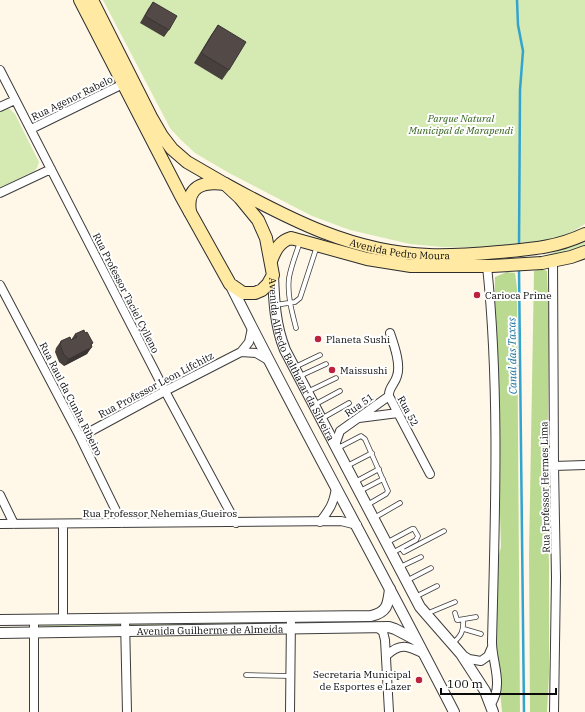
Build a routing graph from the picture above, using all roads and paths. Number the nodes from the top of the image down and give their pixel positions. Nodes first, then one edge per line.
1 (80, 0) edge
2 (92, 0) edge
3 (0, 70) edge
4 (123, 84) junction
5 (15, 100) junction
6 (0, 107) edge
7 (31, 130) junction
8 (51, 169) junction
9 (224, 184) junction
10 (0, 193) edge
11 (190, 212) junction
12 (585, 234) edge
13 (300, 240) junction
14 (317, 246) junction
15 (585, 252) edge
16 (271, 261) junction
17 (547, 263) junction
18 (490, 266) junction
19 (273, 276) junction
20 (230, 284) junction
21 (0, 285) edge
22 (290, 302) junction
23 (274, 305) junction
24 (252, 328) junction
25 (296, 328) dead end
26 (390, 333) dead end
27 (241, 352) junction
28 (320, 355) dead end
29 (268, 360) junction
30 (326, 364) dead end
31 (294, 367) junction
32 (299, 377) junction
33 (336, 378) dead end
34 (165, 391) junction
35 (340, 391) dead end
36 (307, 392) junction
37 (389, 396) junction
38 (349, 403) dead end
39 (314, 405) junction
40 (398, 412) junction
41 (358, 418) junction
42 (323, 422) junction
43 (340, 431) junction
44 (80, 437) junction
45 (336, 447) junction
46 (372, 453) junction
47 (585, 465) edge
48 (554, 466) junction
49 (347, 467) junction
50 (379, 469) junction
51 (430, 474) dead end
52 (383, 479) junction
53 (355, 482) junction
54 (336, 487) junction
55 (360, 491) junction
56 (0, 495) edge
57 (400, 504) dead end
58 (367, 505) junction
59 (374, 518) junction
60 (236, 522) junction
61 (320, 522) junction
62 (122, 523) junction
63 (0, 524) edge
64 (14, 524) junction
65 (63, 524) junction
66 (357, 525) junction
67 (444, 532) dead end
68 (386, 543) junction
69 (396, 551) junction
70 (421, 556) dead end
71 (399, 567) junction
72 (431, 568) dead end
73 (406, 581) junction
74 (437, 586) dead end
75 (390, 588) junction
76 (415, 597) junction
77 (455, 602) dead end
78 (455, 613) dead end
79 (426, 614) junction
80 (291, 617) junction
81 (476, 617) dead end
82 (125, 618) junction
83 (34, 619) junction
84 (64, 619) junction
85 (0, 620) edge
86 (463, 620) junction
87 (377, 627) junction
88 (291, 628) junction
89 (464, 629) junction
90 (125, 631) junction
91 (34, 632) junction
92 (0, 633) edge
93 (481, 634) dead end
94 (416, 640) junction
95 (452, 644) junction
96 (492, 646) junction
97 (424, 654) junction
98 (462, 654) junction
99 (386, 656) junction
100 (246, 675) dead end
101 (290, 676) junction
102 (492, 708) edge
103 (34, 712) edge
104 (126, 712) edge
105 (290, 712) edge
106 (389, 712) edge
107 (455, 712) edge
108 (483, 712) edge
109 (554, 712) edge

1 - 4 main road, Avenida Alfredo Balthazar da Silveira
2 - 9 main road, Avenida Alfredo Balthazar da Silveira
3 - 5 street, Rua Professor Taciel Cylleno
4 - 7 street, Rua Agenor Rabelo
4 - 11 main road, Avenida Alfredo Balthazar da Silveira
5 - 6 street
5 - 7 street, Rua Professor Taciel Cylleno
7 - 8 street, Rua Professor Taciel Cylleno
8 - 10 street
8 - 34 street, Rua Professor Taciel Cylleno
9 - 11 main road
9 - 12 main road, Avenida Pedro Moura
9 - 16 main road, Avenida Alfredo Balthazar da Silveira
11 - 20 main road, Avenida Alfredo Balthazar da Silveira
13 - 14 main road, Avenida Pedro Moura
13 - 16 main road
13 - 22 lane
14 - 18 main road, Avenida Pedro Moura
14 - 22 lane
15 - 17 main road, Avenida Pedro Moura
16 - 19 main road, Avenida Alfredo Balthazar da Silveira
17 - 18 main road, Avenida Pedro Moura
17 - 48 street, Rua Professor Hermes Lima
18 - 96 street
19 - 20 main road
19 - 23 street, Avenida Alfredo Balthazar da Silveira
20 - 24 street, Avenida Alfredo Balthazar da Silveira
21 - 44 street, Rua Raul da Cunha Ribeiro
22 - 23 lane
22 - 25 lane
23 - 31 street, Avenida Alfredo Balthazar da Silveira
24 - 27 street
24 - 29 street, Avenida Alfredo Balthazar da Silveira
26 - 37 street, Rua 52
27 - 29 street
27 - 34 street, Rua Professor Leon Lifchitz
28 - 31 lane
29 - 54 street, Avenida Alfredo Balthazar da Silveira
30 - 32 lane
31 - 32 street, Avenida Alfredo Balthazar da Silveira
32 - 36 street, Avenida Alfredo Balthazar da Silveira
33 - 36 lane
34 - 44 street, Rua Professor Leon Lifchitz
34 - 60 street, Rua Professor Taciel Cylleno
35 - 39 lane
36 - 39 street, Avenida Alfredo Balthazar da Silveira
37 - 40 street, Rua 52
37 - 41 street, Rua 51
38 - 42 lane
39 - 42 street, Avenida Alfredo Balthazar da Silveira
40 - 41 street
40 - 51 street, Rua 52
41 - 43 street, Rua 51
42 - 43 street, Rua 51
42 - 45 street, Avenida Alfredo Balthazar da Silveira
43 - 45 street, Rua 51
44 - 62 street, Rua Raul da Cunha Ribeiro
45 - 46 lane
45 - 49 street, Avenida Alfredo Balthazar da Silveira
46 - 49 lane
46 - 50 lane
47 - 48 street
48 - 109 street, Rua Professor Hermes Lima
49 - 53 street, Avenida Alfredo Balthazar da Silveira
50 - 52 lane
50 - 53 lane
52 - 55 lane
52 - 58 lane
53 - 55 street, Avenida Alfredo Balthazar da Silveira
54 - 61 street
54 - 66 street, Avenida Alfredo Balthazar da Silveira
55 - 58 street, Avenida Alfredo Balthazar da Silveira
56 - 64 street
57 - 59 lane
58 - 59 street, Avenida Alfredo Balthazar da Silveira
59 - 68 street, Avenida Alfredo Balthazar da Silveira
60 - 61 street, Rua Professor Nehemias Gueiros
60 - 62 street, Rua Professor Nehemias Gueiros
61 - 66 street, Rua Professor Nehemias Gueiros
62 - 65 street, Rua Professor Nehemias Gueiros
63 - 64 street, Rua Professor Nehemias Gueiros
64 - 65 street, Rua Professor Nehemias Gueiros
65 - 84 street
66 - 75 street, Avenida Alfredo Balthazar da Silveira
67 - 69 lane
68 - 69 street, Avenida Alfredo Balthazar da Silveira
68 - 69 lane
69 - 71 street, Avenida Alfredo Balthazar da Silveira
70 - 71 lane
71 - 73 street, Avenida Alfredo Balthazar da Silveira
72 - 73 lane
73 - 76 street, Avenida Alfredo Balthazar da Silveira
74 - 76 lane
75 - 80 street, Avenida Guilherme de Almeida
75 - 94 street, Avenida Alfredo Balthazar da Silveira
76 - 79 street, Avenida Alfredo Balthazar da Silveira
77 - 79 lane
78 - 86 lane
79 - 95 street, Avenida Alfredo Balthazar da Silveira
80 - 82 street, Avenida Guilherme de Almeida
80 - 88 street
81 - 86 lane
82 - 84 street, Avenida Guilherme de Almeida
82 - 90 street
83 - 84 street, Avenida Guilherme de Almeida
83 - 85 street, Avenida Guilherme de Almeida
83 - 91 street
86 - 89 lane
87 - 88 street, Avenida Guilherme de Almeida
87 - 94 street, Avenida Guilherme de Almeida
87 - 99 street
88 - 90 street, Avenida Guilherme de Almeida
88 - 101 street
89 - 93 lane
89 - 95 lane
90 - 91 street, Avenida Guilherme de Almeida
90 - 104 street
91 - 92 street, Avenida Guilherme de Almeida
91 - 103 street
94 - 97 street, Avenida Alfredo Balthazar da Silveira
95 - 98 street, Avenida Alfredo Balthazar da Silveira
96 - 98 street
96 - 102 street
97 - 99 street
97 - 107 street, Avenida Alfredo Balthazar da Silveira
98 - 102 street, Avenida Alfredo Balthazar da Silveira
99 - 106 street
100 - 101 lane
101 - 105 street
102 - 108 street

